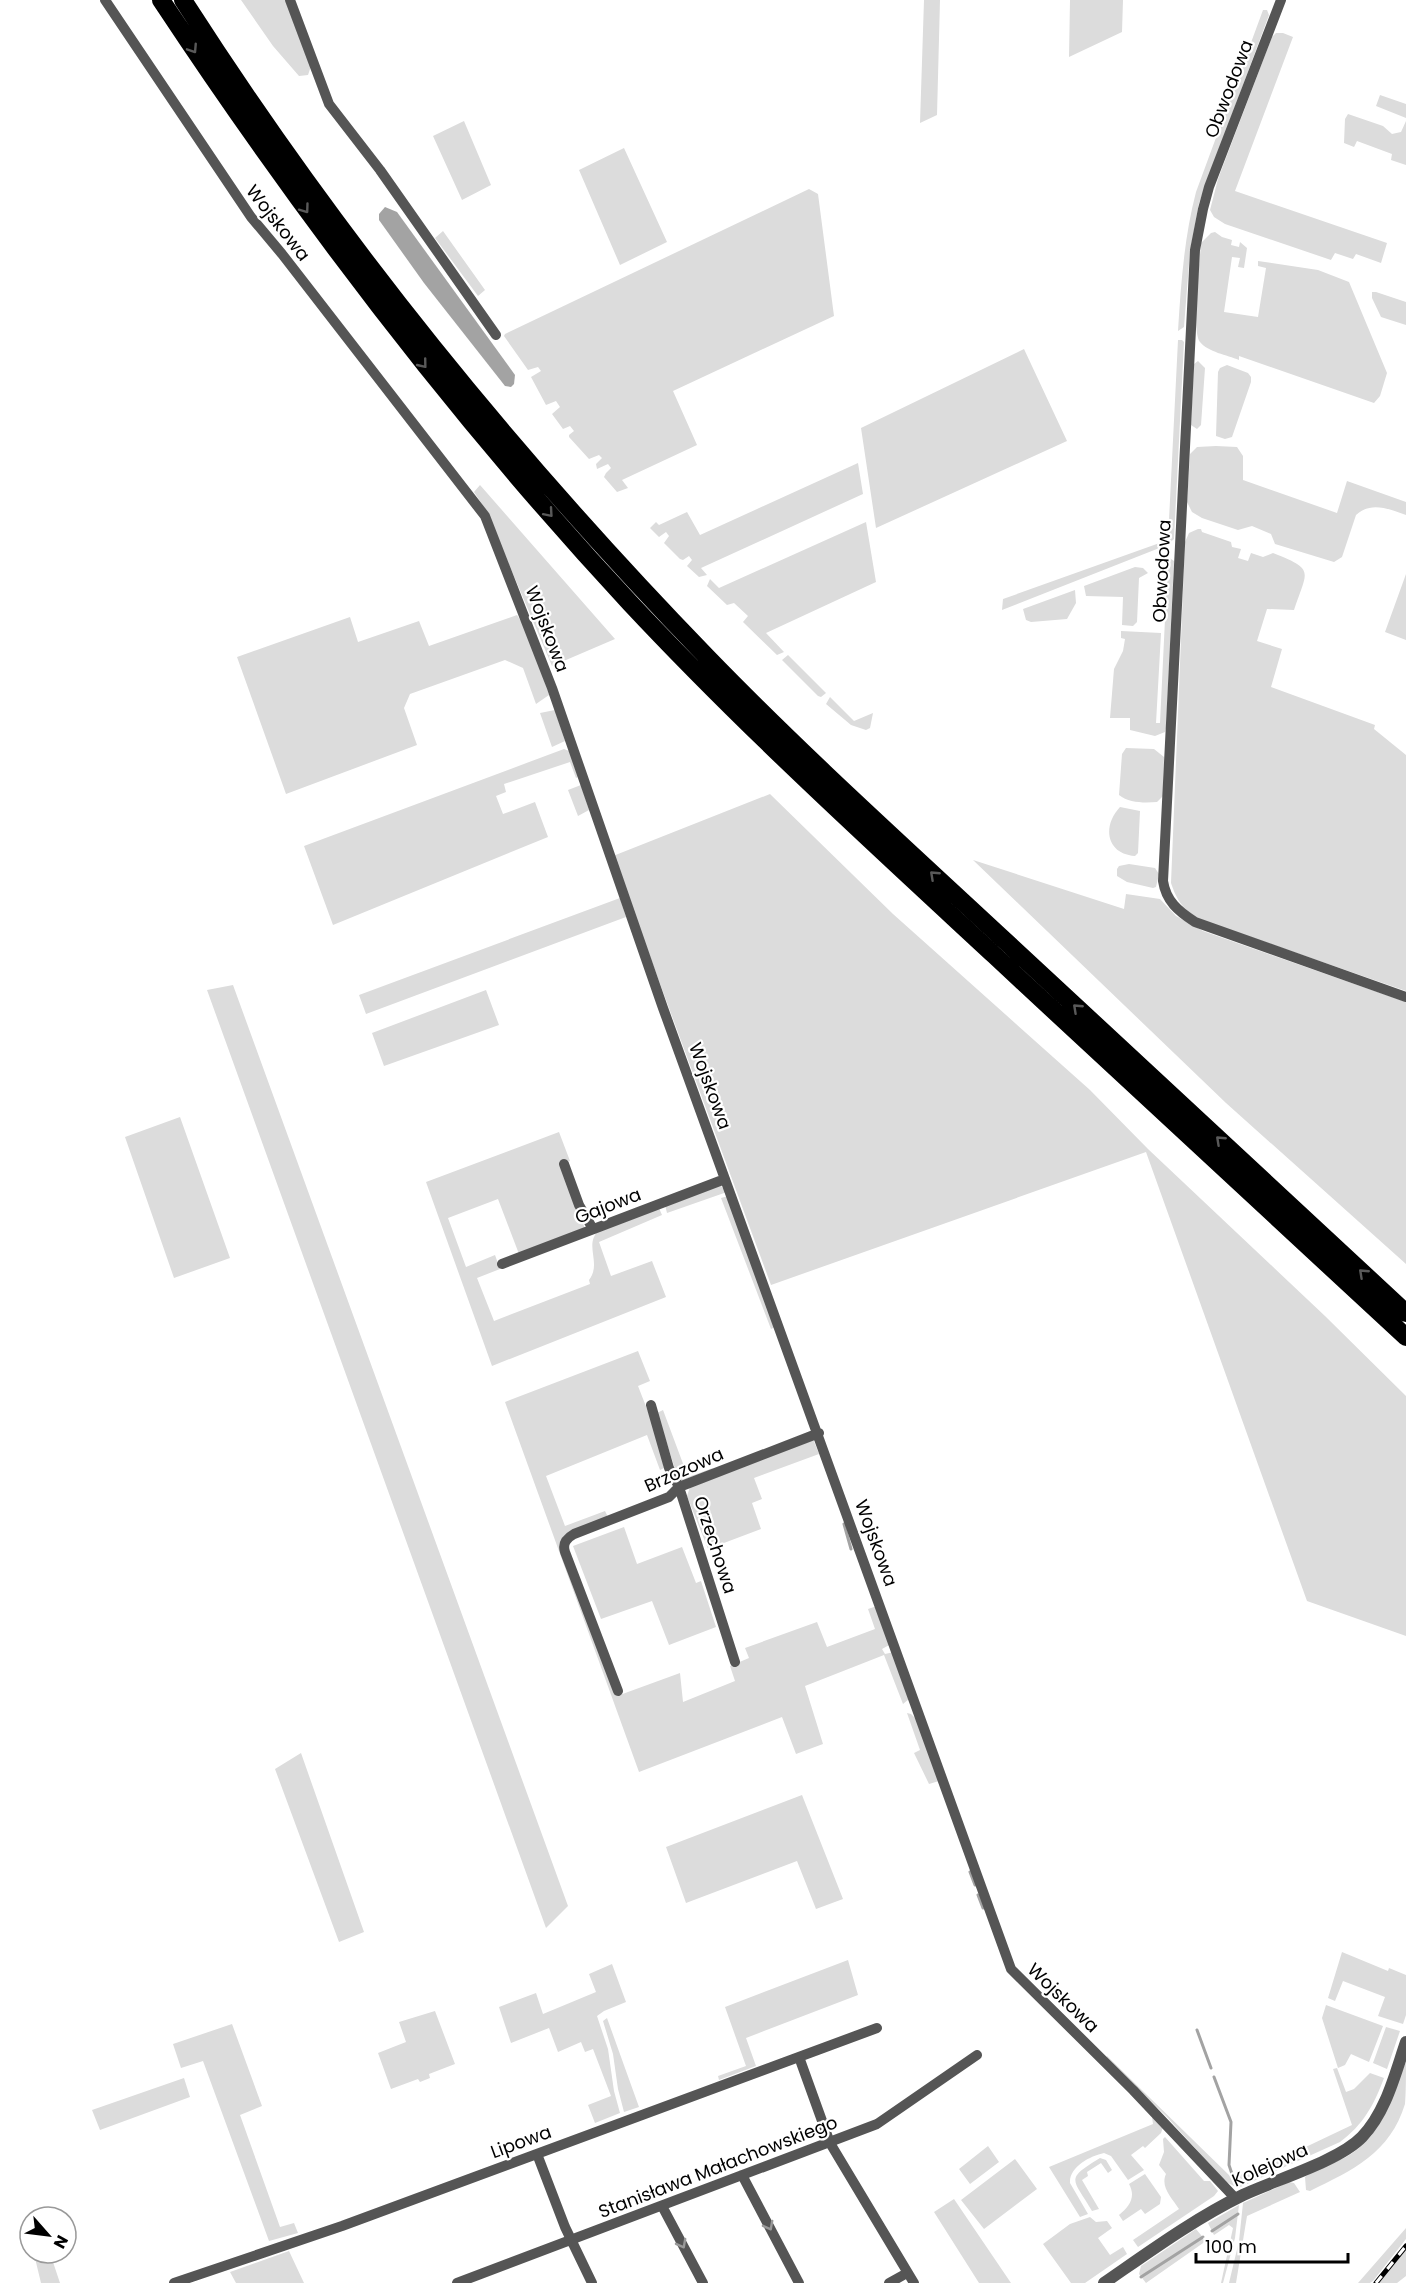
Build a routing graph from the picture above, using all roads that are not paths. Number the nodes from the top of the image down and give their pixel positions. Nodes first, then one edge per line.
1 (105, 0) edge
2 (161, 0) edge
3 (183, 0) edge
4 (290, 0) edge
5 (1281, 0) edge
6 (496, 335) dead end
7 (1406, 997) edge
8 (564, 1164) dead end
9 (725, 1179) junction
10 (594, 1229) junction
11 (502, 1264) dead end
12 (1406, 1312) edge
13 (1406, 1337) edge
14 (651, 1405) dead end
15 (819, 1433) junction
16 (679, 1487) junction
17 (735, 1662) dead end
18 (618, 1691) dead end
19 (877, 2028) dead end
20 (1406, 2042) edge
21 (977, 2055) dead end
22 (799, 2056) junction
23 (830, 2143) junction
24 (537, 2154) junction
25 (742, 2175) junction
26 (1236, 2199) junction
27 (662, 2206) junction
28 (570, 2240) junction
29 (907, 2273) junction
30 (480, 2279) edge
31 (174, 2283) edge
32 (457, 2283) edge
33 (592, 2283) edge
34 (703, 2283) edge
35 (799, 2283) edge
36 (889, 2283) edge
37 (914, 2283) edge
38 (1104, 2283) edge

1 - 9 street, Wojskowa
2 -> 13 highway
12 -> 3 highway
4 - 6 street
5 - 7 street, Obwodowa
8 - 10 street
9 - 10 street, Gajowa
9 - 15 street, Wojskowa
10 - 11 street, Gajowa
14 - 16 street, Orzechowa
15 - 16 street, Brzozowa
15 - 26 street, Wojskowa
16 - 17 street, Orzechowa
16 - 18 street, Brzozowa
19 - 22 street, Lipowa
20 - 26 street, Kolejowa
21 - 23 street, Stanisława Małachowskiego
22 - 23 street
22 - 24 street, Lipowa
23 - 25 street, Stanisława Małachowskiego
23 - 29 street
24 - 28 street
24 - 31 street, Lipowa
25 - 27 street, Stanisława Małachowskiego
25 -> 35 street
26 - 38 street, Kolejowa
27 - 28 street, Stanisława Małachowskiego
27 -> 34 street
28 - 30 street, Stanisława Małachowskiego
28 - 33 street
29 - 36 street
29 - 37 street
30 - 32 street, Stanisława Małachowskiego

